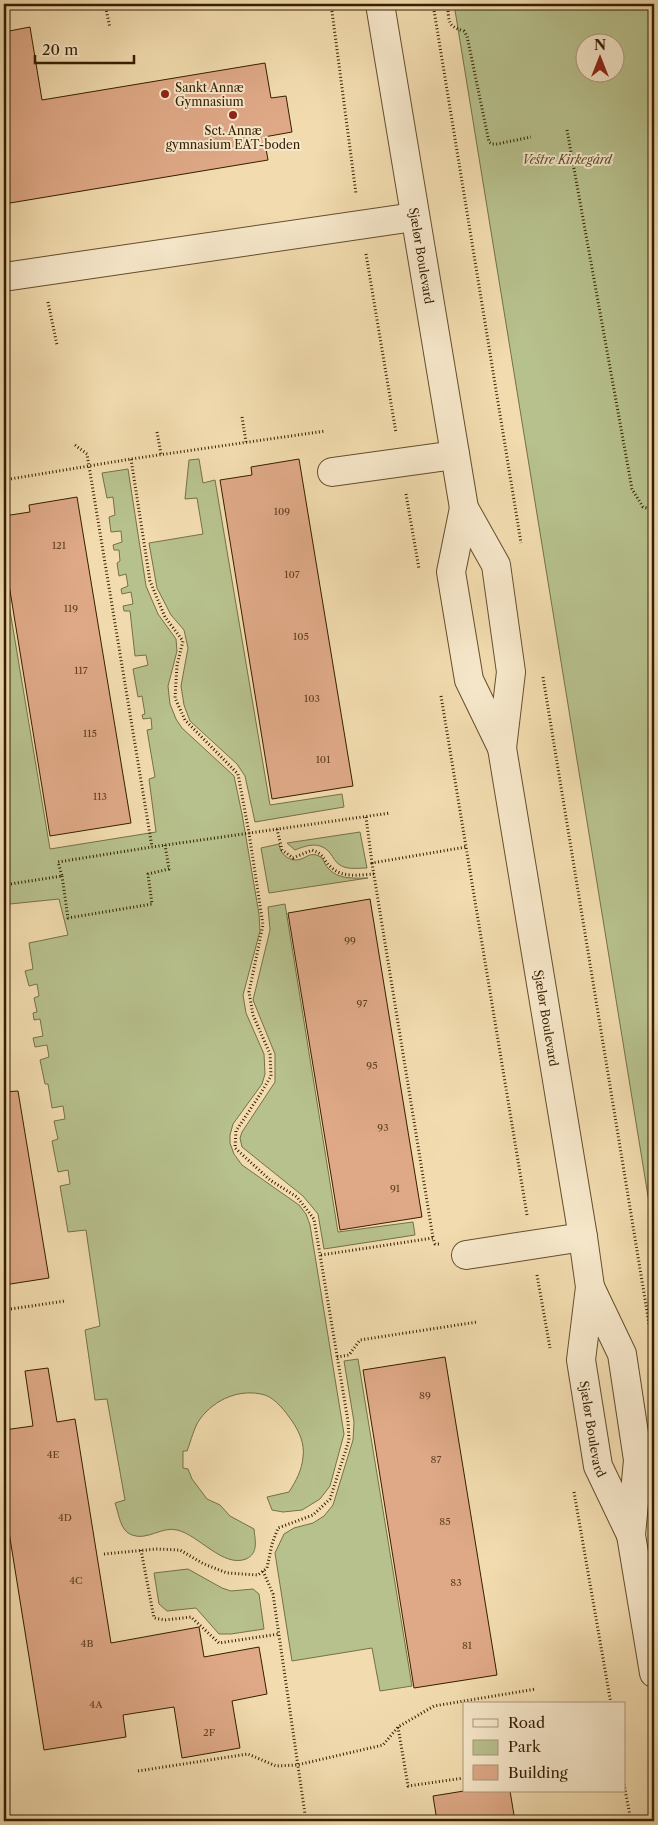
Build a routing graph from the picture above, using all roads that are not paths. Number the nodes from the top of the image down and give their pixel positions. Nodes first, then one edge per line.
1 (380, 4) edge
2 (414, 217) junction
3 (4, 277) edge
4 (454, 456) junction
5 (332, 472) dead end
6 (464, 508) junction
7 (502, 748) junction
8 (583, 1237) junction
9 (455, 1249) road end
10 (590, 1287) junction
11 (631, 1535) junction
12 (654, 1673) edge

1 - 2 street, Sjælør Boulevard
2 - 3 street
2 - 4 street, Sjælør Boulevard
4 - 5 street
4 - 6 street, Sjælør Boulevard
6 - 7 street, Sjælør Boulevard
6 - 7 street, Sjælør Boulevard
7 - 8 street, Sjælør Boulevard
8 - 9 street
8 - 10 street, Sjælør Boulevard
10 - 11 street, Sjælør Boulevard
10 - 11 street, Sjælør Boulevard
11 - 12 street, Sjælør Boulevard

